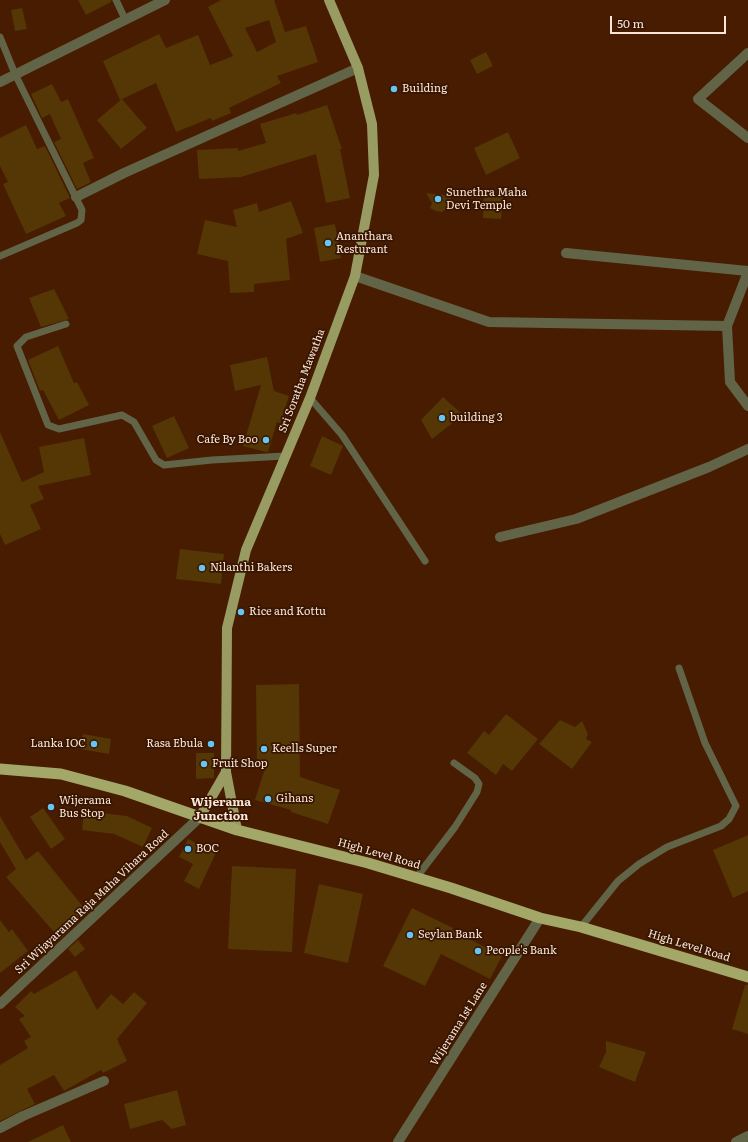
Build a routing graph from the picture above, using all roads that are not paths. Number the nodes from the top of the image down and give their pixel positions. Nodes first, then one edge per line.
1 (116, 0) edge
2 (165, 0) edge
3 (329, 0) edge
4 (125, 19) junction
5 (0, 37) edge
6 (748, 53) edge
7 (358, 68) junction
8 (15, 74) junction
9 (0, 82) edge
10 (748, 138) edge
11 (76, 196) junction
12 (566, 253) dead end
13 (0, 256) edge
14 (748, 271) edge
15 (355, 276) junction
16 (66, 324) dead end
17 (727, 326) junction
18 (310, 398) junction
19 (748, 406) edge
20 (748, 449) edge
21 (285, 456) junction
22 (500, 537) dead end
23 (425, 561) dead end
24 (679, 668) dead end
25 (454, 763) dead end
26 (0, 769) edge
27 (226, 772) junction
28 (200, 817) junction
29 (237, 830) junction
30 (416, 878) junction
31 (540, 918) junction
32 (581, 927) junction
33 (748, 977) edge
34 (0, 1004) edge
35 (104, 1081) dead end
36 (0, 1128) edge
37 (748, 1136) edge
38 (398, 1142) edge
39 (736, 1142) edge

1 - 4 lane
2 - 4 street
3 - 7 main road, Sri Soratha Mawatha
4 - 8 street
5 - 8 lane
6 - 10 street
7 - 11 street
7 - 15 main road, Sri Soratha Mawatha
8 - 9 street
8 - 11 lane
11 - 13 lane
12 - 14 street
14 - 17 street
15 - 17 street
15 - 18 main road, Sri Soratha Mawatha
16 - 21 lane
17 - 19 street
18 - 21 main road, Sri Soratha Mawatha
18 - 23 lane
20 - 22 street
21 - 27 main road, Sri Soratha Mawatha
24 - 32 lane
25 - 30 lane
26 - 28 highway, High Level Road
27 - 28 main road, Sri Soratha Mawatha
27 - 29 main road, Sri Soratha Mawatha
28 - 29 highway, High Level Road
28 - 34 street, Sri Wijayarama Raja Maha Vihara Road
29 - 30 highway, High Level Road
30 - 31 highway, High Level Road
31 - 32 highway, High Level Road
31 - 38 street, Wijerama 1st Lane
32 - 33 highway, High Level Road
35 - 36 street
37 - 39 street

